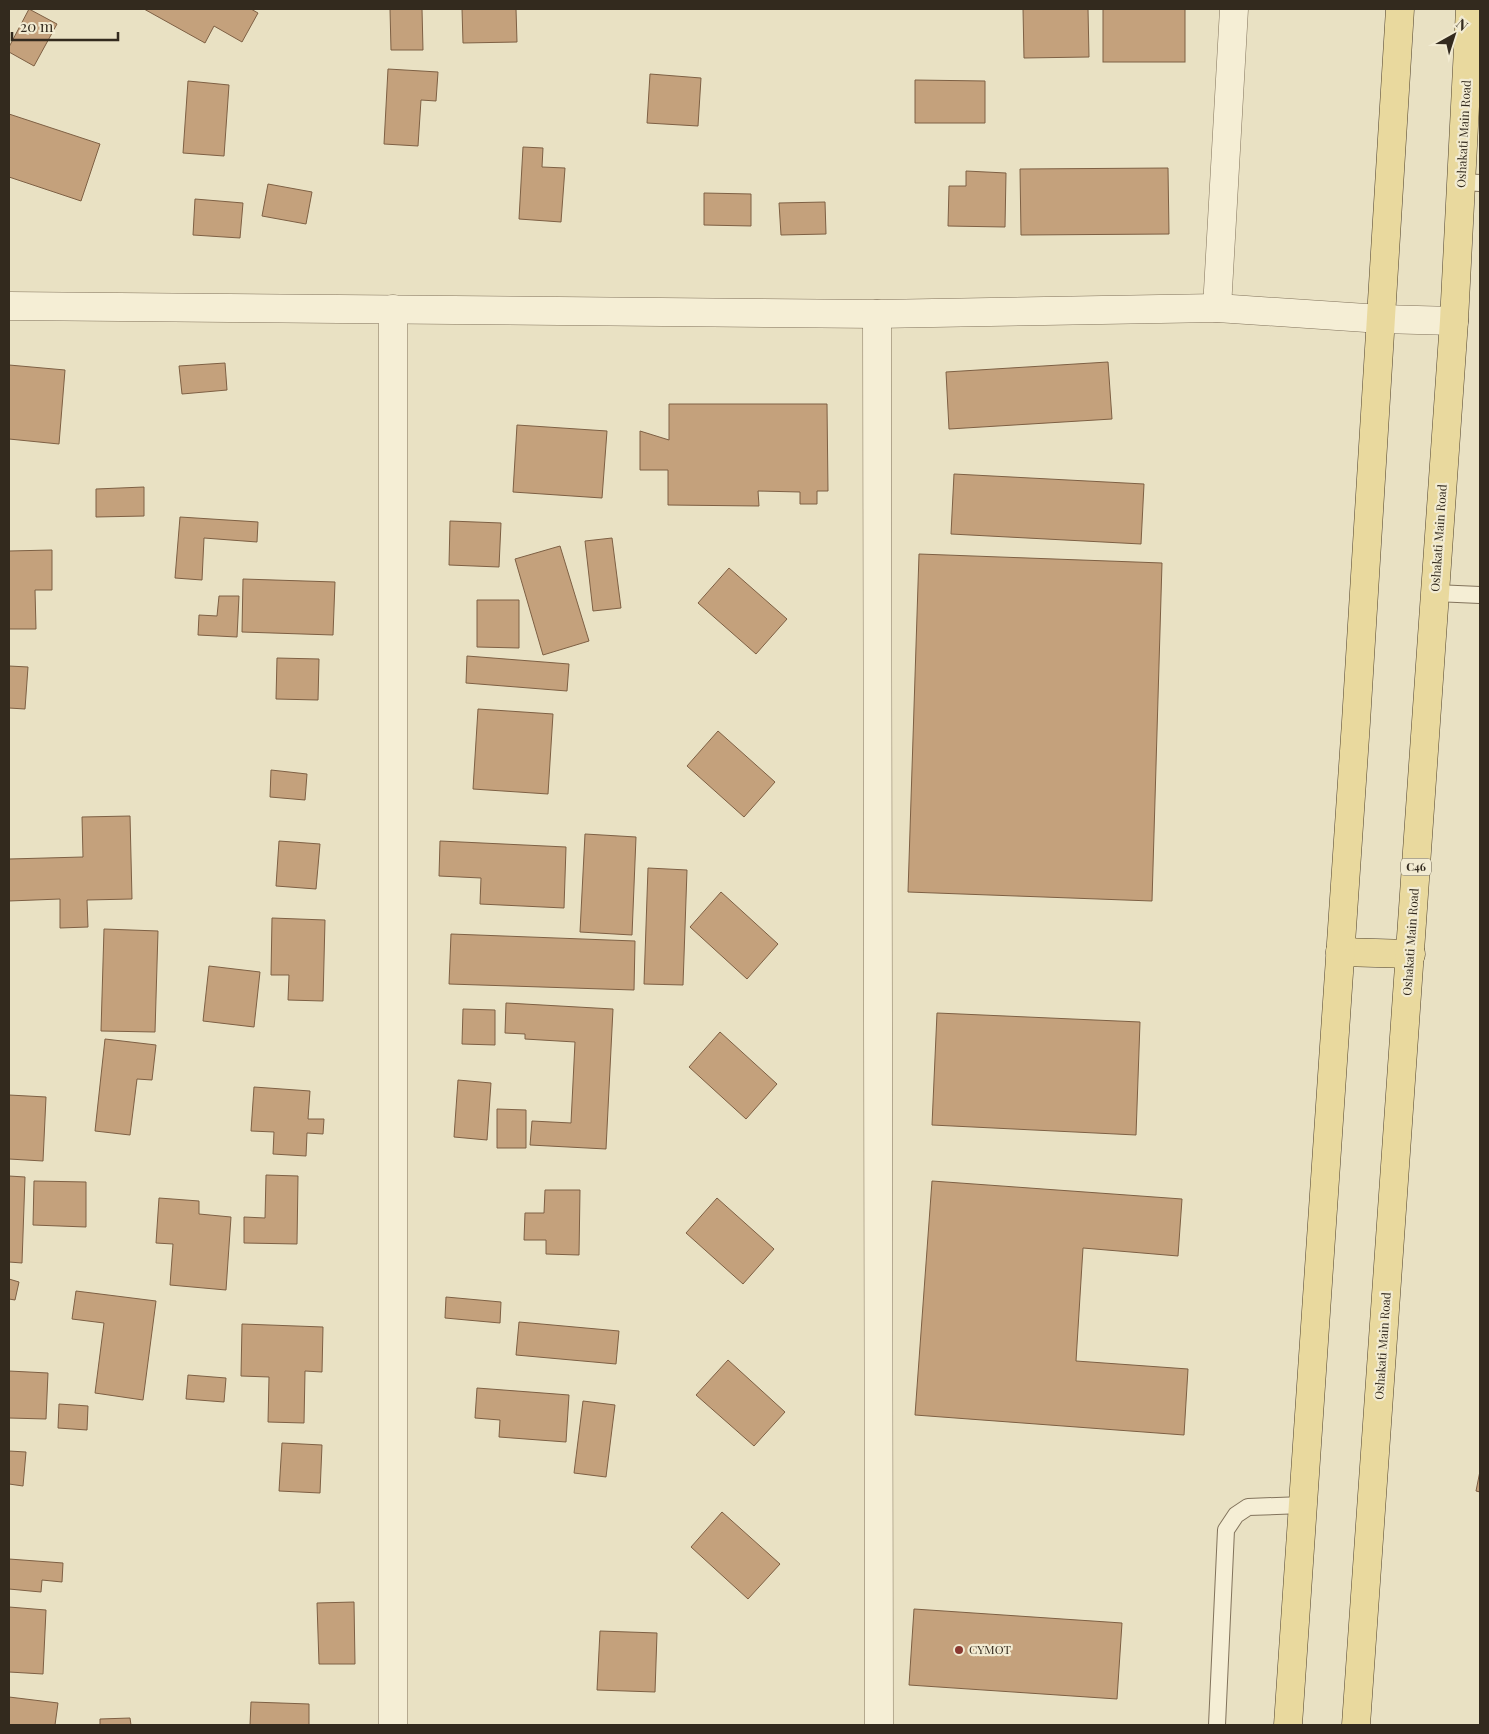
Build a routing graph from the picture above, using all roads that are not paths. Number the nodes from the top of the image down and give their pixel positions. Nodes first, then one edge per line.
1 (1234, 9) edge
2 (1400, 9) edge
3 (1470, 9) edge
4 (1471, 182) edge
5 (9, 306) edge
6 (1216, 308) junction
7 (393, 309) junction
8 (877, 314) junction
9 (1381, 318) junction
10 (1454, 321) junction
11 (1435, 593) junction
12 (1480, 595) edge
13 (1340, 952) junction
14 (1410, 954) junction
15 (1304, 1505) junction
16 (393, 1725) edge
17 (879, 1725) edge
18 (1217, 1725) edge
19 (1288, 1725) edge
20 (1356, 1725) edge

1 - 6 street
2 - 9 main road
3 - 4 main road, Oshakati Main Road / C46
4 - 10 main road, Oshakati Main Road / C46
5 - 7 street
6 - 8 street
6 - 9 street
7 - 8 street
7 - 16 street
8 - 17 street
9 - 10 street
9 - 13 main road
10 - 11 main road, Oshakati Main Road / C46
11 - 12 lane
11 - 14 main road, Oshakati Main Road / C46
13 - 14 main road
13 - 15 main road
14 - 20 main road, Oshakati Main Road / C46
15 - 18 lane
15 - 19 main road

